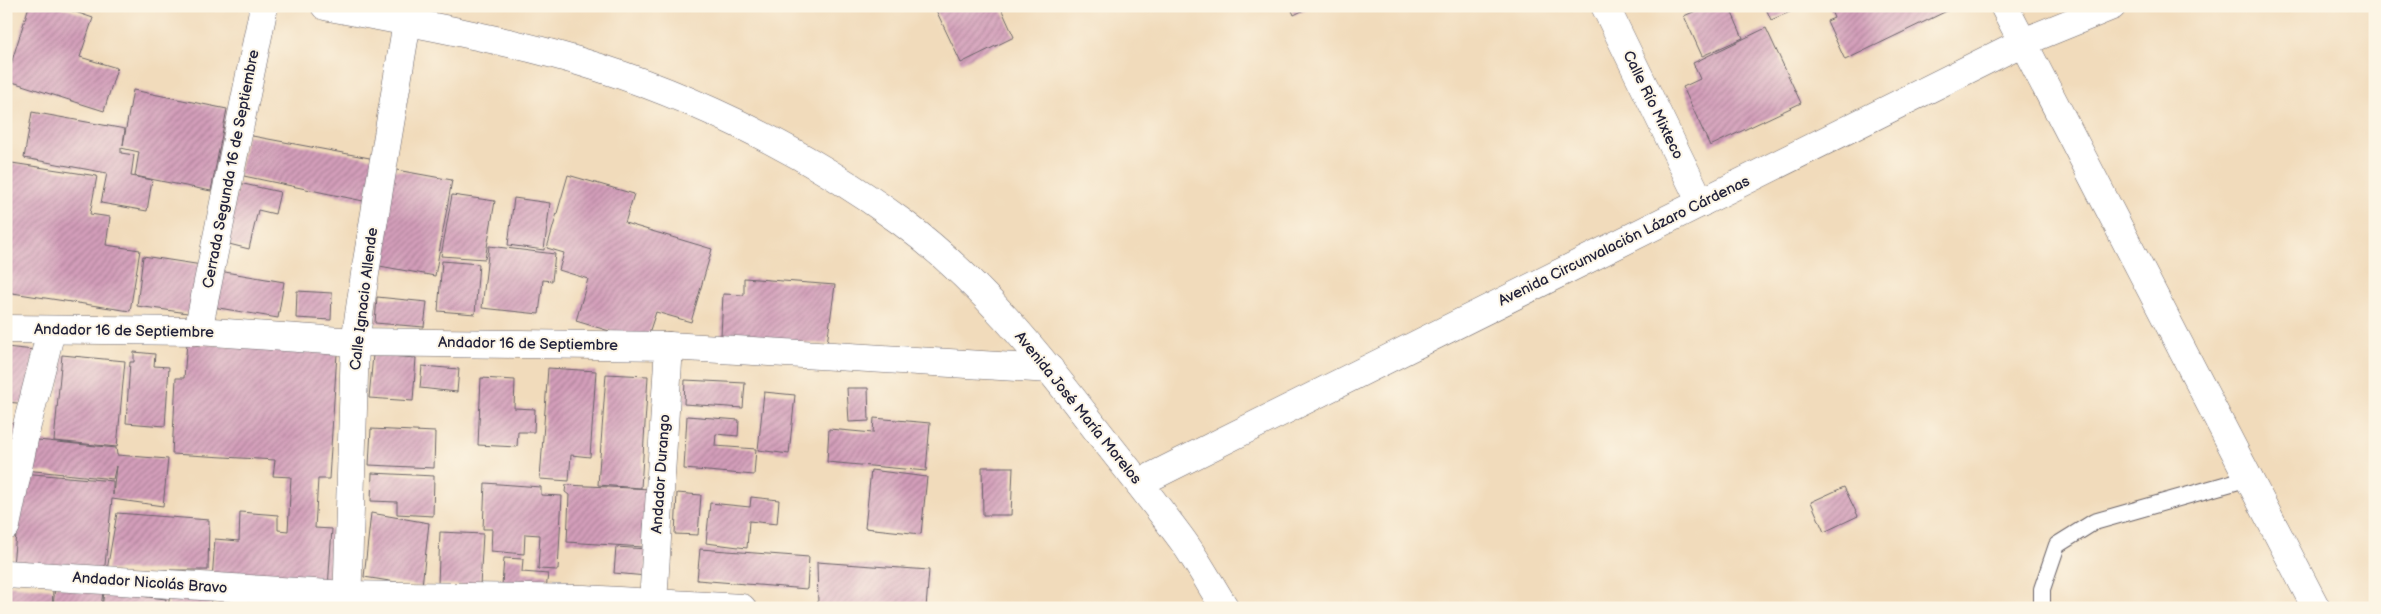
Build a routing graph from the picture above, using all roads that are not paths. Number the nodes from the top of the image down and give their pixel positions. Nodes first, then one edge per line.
1 (264, 6) edge
2 (325, 6) edge
3 (1604, 6) edge
4 (2004, 6) edge
5 (2112, 6) edge
6 (407, 22) junction
7 (2021, 43) junction
8 (1700, 203) junction
9 (6, 329) edge
10 (51, 331) junction
11 (198, 331) junction
12 (355, 342) junction
13 (669, 346) junction
14 (1050, 368) junction
15 (2249, 478) junction
16 (1139, 483) junction
17 (6, 526) edge
18 (6, 574) edge
19 (347, 602) edge
20 (583, 603) edge
21 (653, 603) junction
22 (742, 608) edge
23 (1225, 608) edge
24 (2042, 608) edge
25 (2316, 608) edge

1 - 11 street, Cerrada Segunda 16 de Septiembre
2 - 6 street, Avenida José María Morelos
3 - 8 street, Calle Río Mixteco
4 - 7 street
5 - 7 street, Avenida Circunvalación Lázaro Cárdenas
6 - 12 street, Calle Ignacio Allende
6 - 14 street, Avenida José María Morelos
7 - 8 street, Avenida Circunvalación Lázaro Cárdenas
7 - 15 street
8 - 16 street, Avenida Circunvalación Lázaro Cárdenas
9 - 10 street, Andador 16 de Septiembre
10 - 11 street, Andador 16 de Septiembre
10 - 17 street
11 - 12 street, Andador 16 de Septiembre
12 - 13 street, Andador 16 de Septiembre
12 - 19 street, Calle Ignacio Allende
13 - 14 street, Andador 16 de Septiembre
13 - 21 street, Andador Durango
14 - 16 street, Avenida José María Morelos
15 - 24 lane
15 - 25 street
16 - 23 street, Avenida José María Morelos
18 - 19 street, Andador Nicolás Bravo
19 - 20 street, Andador Nicolás Bravo
20 - 21 street, Andador Nicolás Bravo
21 - 22 street, Andador Nicolás Bravo

